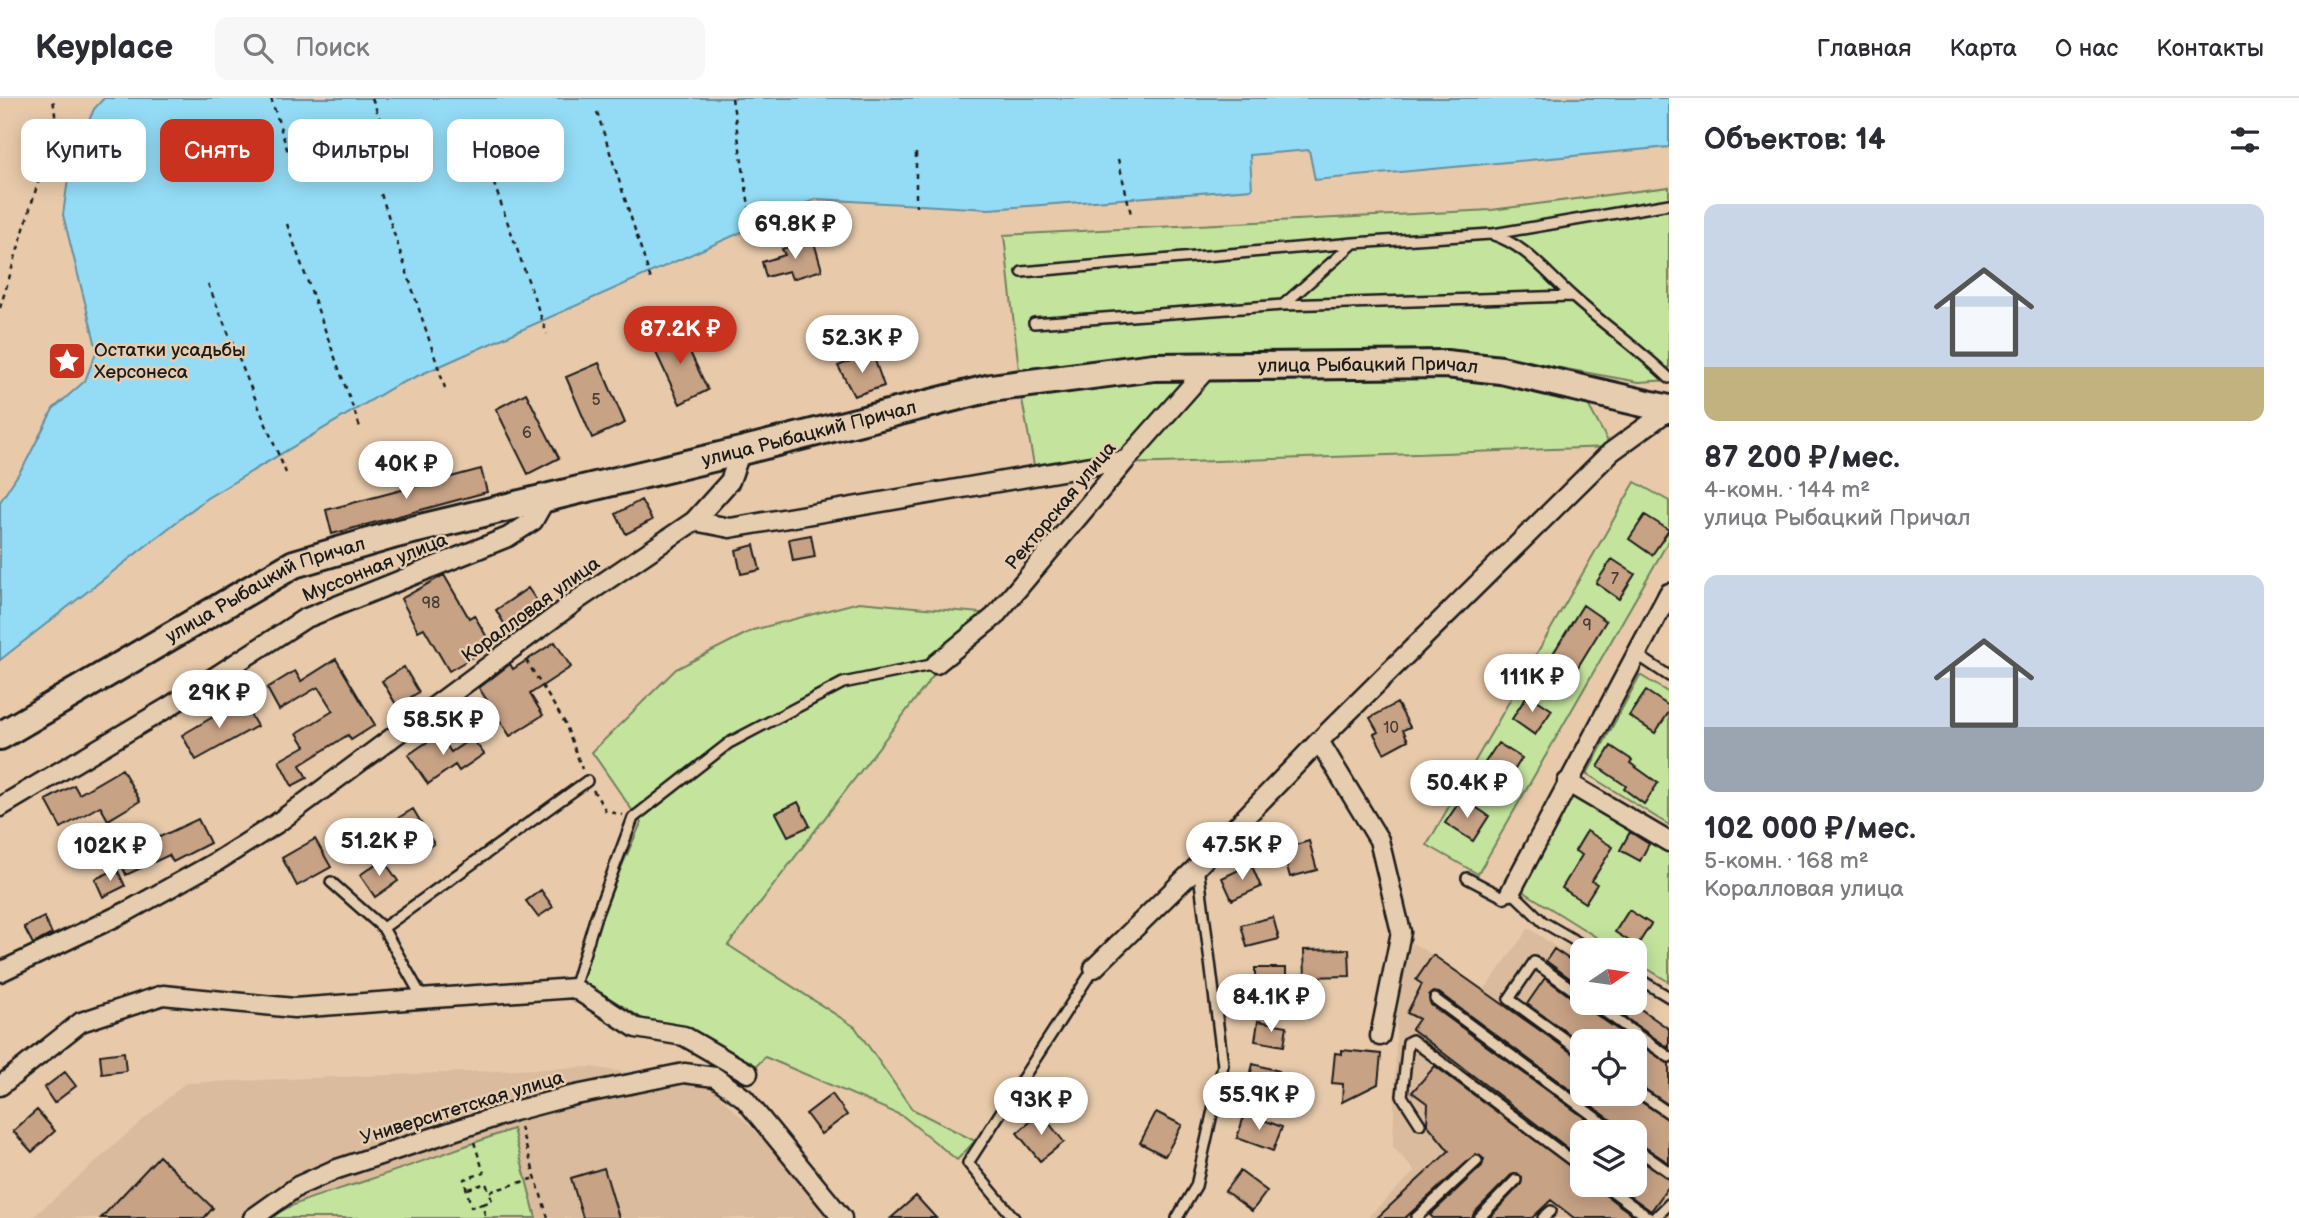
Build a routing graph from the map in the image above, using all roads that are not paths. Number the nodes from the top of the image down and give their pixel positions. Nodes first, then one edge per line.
1 (1669, 204) edge
2 (1491, 234) junction
3 (1354, 243) junction
4 (1022, 272) dead end
5 (1572, 296) junction
6 (1283, 305) junction
7 (1034, 323) dead end
8 (1209, 366) junction
9 (1668, 376) edge
10 (1669, 409) edge
11 (741, 451) junction
12 (1126, 460) junction
13 (547, 498) junction
14 (694, 521) junction
15 (1669, 593) edge
16 (1636, 654) junction
17 (936, 664) joint
18 (1669, 676) edge
19 (0, 736) edge
20 (1319, 741) junction
21 (587, 781) road end
22 (1567, 782) junction
23 (0, 807) edge
24 (1669, 842) edge
25 (1198, 866) junction
26 (1468, 878) dead end
27 (331, 882) dead end
28 (1511, 891) junction
29 (383, 928) junction
30 (1570, 938) edge
31 (1094, 968) joint
32 (0, 972) edge
33 (1647, 984) edge
34 (574, 988) junction
35 (1570, 988) edge
36 (1669, 997) edge
37 (423, 999) junction
38 (1435, 999) dead end
39 (1609, 1015) edge
40 (1380, 1035) dead end
41 (1570, 1043) edge
42 (1669, 1057) edge
43 (748, 1073) dead end
44 (0, 1086) edge
45 (1647, 1098) edge
46 (1669, 1114) edge
47 (1599, 1120) edge
48 (1420, 1124) dead end
49 (1647, 1156) edge
50 (1570, 1159) edge
51 (1477, 1161) dead end
52 (1669, 1172) edge
53 (1516, 1180) dead end
54 (1620, 1197) edge
55 (1669, 1204) edge
56 (1422, 1216) edge
57 (840, 1217) edge
58 (253, 1218) edge
59 (1014, 1218) edge
60 (1177, 1218) edge
61 (1479, 1218) edge
62 (1649, 1218) edge
63 (1655, 1218) edge

1 - 2 lane
2 - 3 lane
2 - 5 lane
3 - 4 lane
3 - 6 lane
5 - 6 lane
5 - 9 lane
6 - 7 lane
8 - 10 main road, улица Рыбацкий Причал
8 - 11 main road, улица Рыбацкий Причал
8 - 12 street, Ректорская улица
10 - 20 street
11 - 13 main road, улица Рыбацкий Причал
11 - 14 street, Коралловая улица
12 - 14 street
12 - 17 street, Ректорская улица
13 - 19 main road, улица Рыбацкий Причал
13 - 23 street, Муссонная улица
14 - 32 street, Коралловая улица
15 - 16 street
16 - 18 lane
16 - 22 street
17 - 34 lane
20 - 25 street
20 - 40 street
21 - 29 lane
22 - 24 street
22 - 28 street
25 - 31 street
25 - 60 lane
26 - 28 lane
27 - 29 lane
28 - 30 lane
29 - 37 lane
31 - 59 lane
33 - 36 lane
34 - 37 street
34 - 43 street
35 - 41 lane
37 - 44 street
38 - 47 lane
39 - 42 lane
45 - 46 lane
48 - 50 lane
49 - 52 lane
51 - 56 lane
53 - 61 lane
54 - 62 lane
55 - 63 lane
57 - 58 street, Университетская улица

